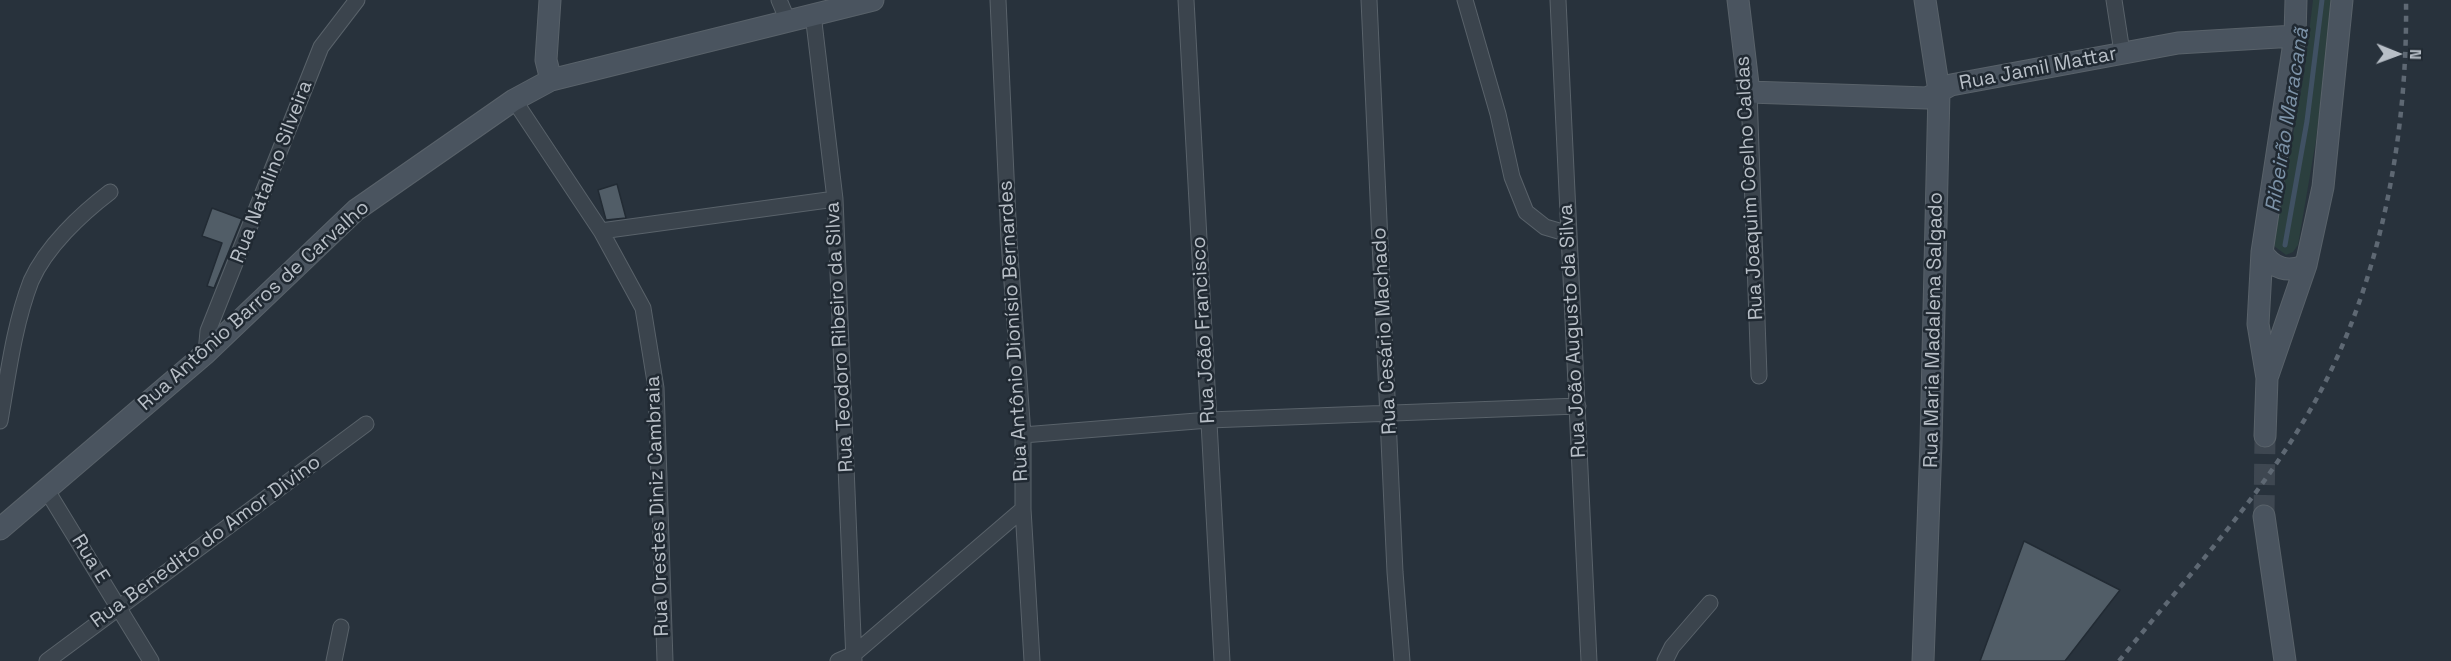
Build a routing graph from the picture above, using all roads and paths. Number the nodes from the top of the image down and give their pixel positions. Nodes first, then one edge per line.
1 (357, 0) edge
2 (550, 0) edge
3 (779, 0) edge
4 (873, 0) edge
5 (998, 0) edge
6 (1186, 0) edge
7 (1369, 0) edge
8 (1465, 0) edge
9 (1558, 0) edge
10 (1738, 0) edge
11 (1925, 0) edge
12 (2114, 0) edge
13 (2296, 0) edge
14 (2342, 0) edge
15 (813, 14) junction
16 (788, 21) junction
17 (2295, 36) junction
18 (2122, 52) junction
19 (551, 80) junction
20 (1939, 91) junction
21 (1749, 92) junction
22 (514, 100) junction
23 (110, 192) dead end
24 (835, 199) junction
25 (600, 231) junction
26 (1569, 234) junction
27 (2262, 252) junction
28 (2306, 265) junction
29 (206, 353) junction
30 (1759, 376) dead end
31 (2267, 378) junction
32 (1578, 406) junction
33 (1390, 413) junction
34 (1209, 420) junction
35 (0, 421) edge
36 (366, 424) dead end
37 (1023, 435) junction
38 (2265, 436) tunnel mouth
39 (46, 489) junction
40 (1023, 509) junction
41 (2264, 516) tunnel mouth
42 (0, 529) edge
43 (1710, 603) dead end
44 (120, 606) junction
45 (341, 627) dead end
46 (854, 658) edge
47 (47, 661) edge
48 (151, 661) edge
49 (334, 661) edge
50 (664, 661) edge
51 (838, 661) edge
52 (1032, 661) edge
53 (1222, 661) edge
54 (1402, 661) edge
55 (1589, 661) edge
56 (1665, 661) edge
57 (1923, 661) edge
58 (2285, 661) edge

1 - 29 street, Rua Natalino Silveira
2 - 19 street
3 - 16 street
4 - 15 street, Rua Antônio Barros de Carvalho
5 - 37 street, Rua Antônio Dionísio Bernardes
6 - 34 street, Rua João Francisco
7 - 33 street, Rua Cesário Machado
8 - 26 street
9 - 26 street, Rua João Augusto da Silva
10 - 21 street, Rua Joaquim Coelho Caldas
11 - 20 street, Rua Maria Madalena Salgado
12 - 18 street
13 - 17 street
14 - 28 street
15 - 16 street, Rua Antônio Barros de Carvalho
15 - 24 street, Rua Teodoro Ribeiro da Silva
16 - 19 street, Rua Antônio Barros de Carvalho
17 - 18 street, Rua Jamil Mattar
17 - 27 street
18 - 20 street, Rua Jamil Mattar
19 - 22 street, Rua Antônio Barros de Carvalho
20 - 21 street, Rua Jamil Mattar
20 - 57 street, Rua Maria Madalena Salgado
21 - 30 street, Rua Joaquim Coelho Caldas
22 - 25 street, Rua Orestes Diniz Cambraia
22 - 29 street, Rua Antônio Barros de Carvalho
23 - 35 street
24 - 25 street
24 - 46 street, Rua Teodoro Ribeiro da Silva
25 - 50 street, Rua Orestes Diniz Cambraia
26 - 32 street, Rua João Augusto da Silva
27 - 28 street
27 - 31 street
28 - 31 street
29 - 39 street, Rua Antônio Barros de Carvalho
31 - 38 street
32 - 33 street
32 - 55 street, Rua João Augusto da Silva
33 - 34 street
33 - 54 street, Rua Cesário Machado
34 - 37 street
34 - 53 street, Rua João Francisco
36 - 44 street, Rua Benedito do Amor Divino
37 - 40 street, Rua Antônio Dionísio Bernardes
39 - 42 street, Rua Antônio Barros de Carvalho
39 - 44 street, Rua E
40 - 46 street
40 - 52 street, Rua Antônio Dionísio Bernardes
41 - 58 street
43 - 56 street
44 - 47 street, Rua Benedito do Amor Divino
44 - 48 street, Rua E
45 - 49 street
46 - 51 street

